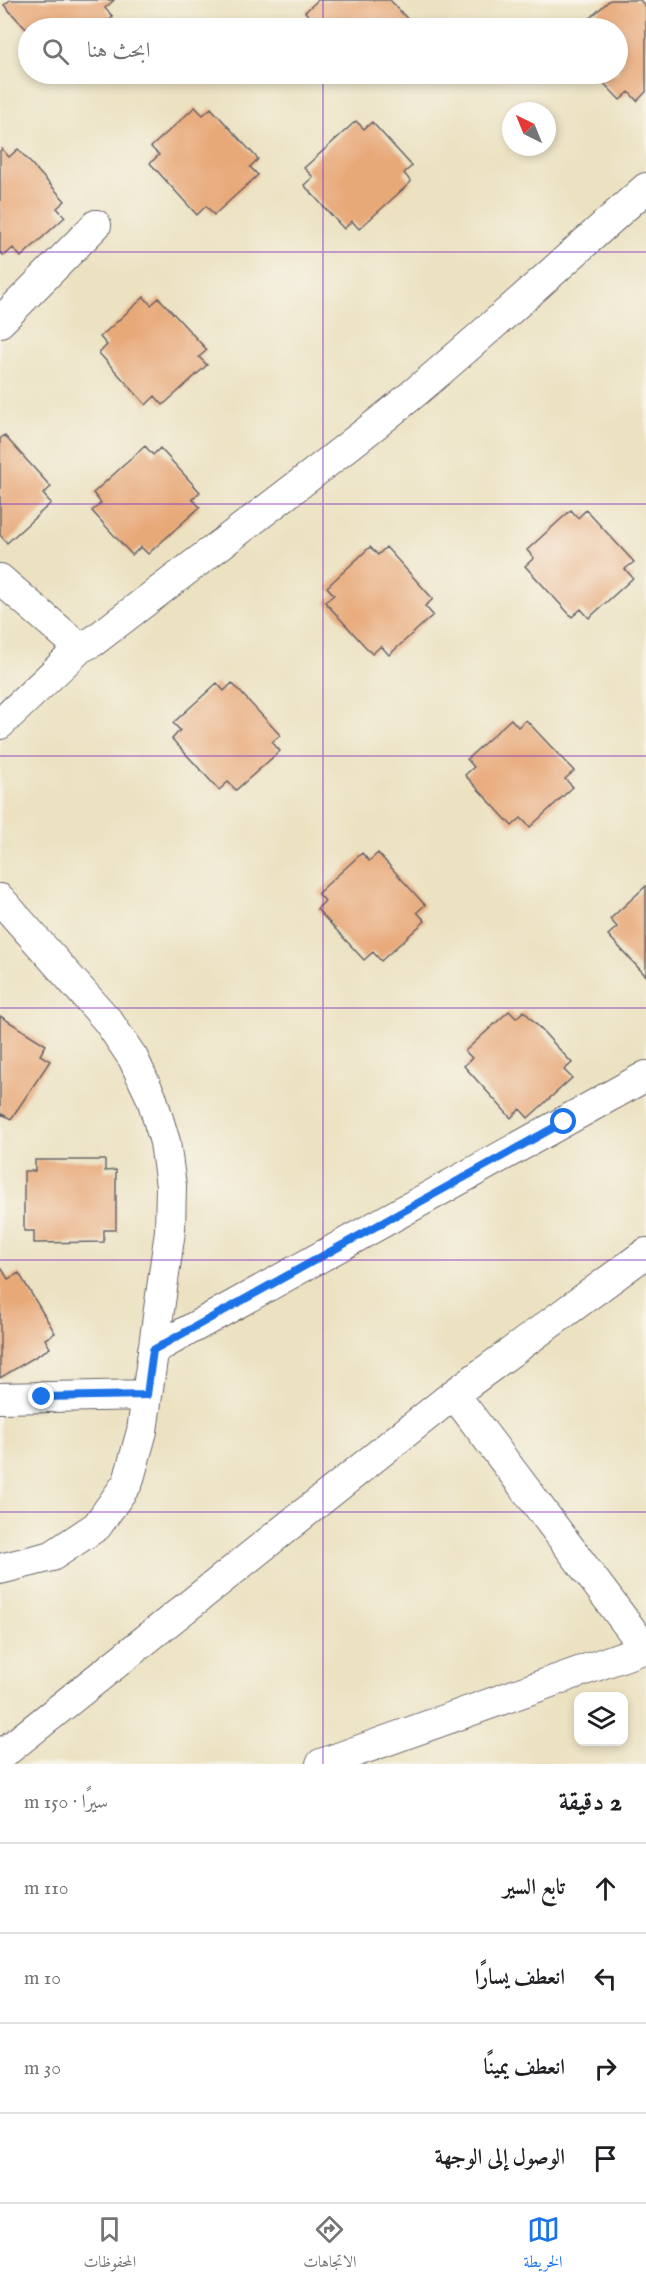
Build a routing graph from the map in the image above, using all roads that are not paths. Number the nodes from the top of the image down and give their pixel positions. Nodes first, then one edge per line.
1 (646, 188) edge
2 (96, 225) dead end
3 (0, 322) edge
4 (0, 579) edge
5 (80, 648) junction
6 (0, 724) edge
7 (0, 899) edge
8 (646, 1076) edge
9 (642, 1265) edge
10 (153, 1350) junction
11 (454, 1394) junction
12 (147, 1395) junction
13 (0, 1398) edge
14 (0, 1568) edge
15 (646, 1648) edge
16 (0, 1756) edge
17 (321, 1764) edge

1 - 5 street
2 - 3 street
4 - 5 street
5 - 6 street
7 - 10 street
8 - 10 street
9 - 11 street
10 - 12 street
11 - 15 street
11 - 16 street
12 - 13 street
12 - 14 street
15 - 17 street

